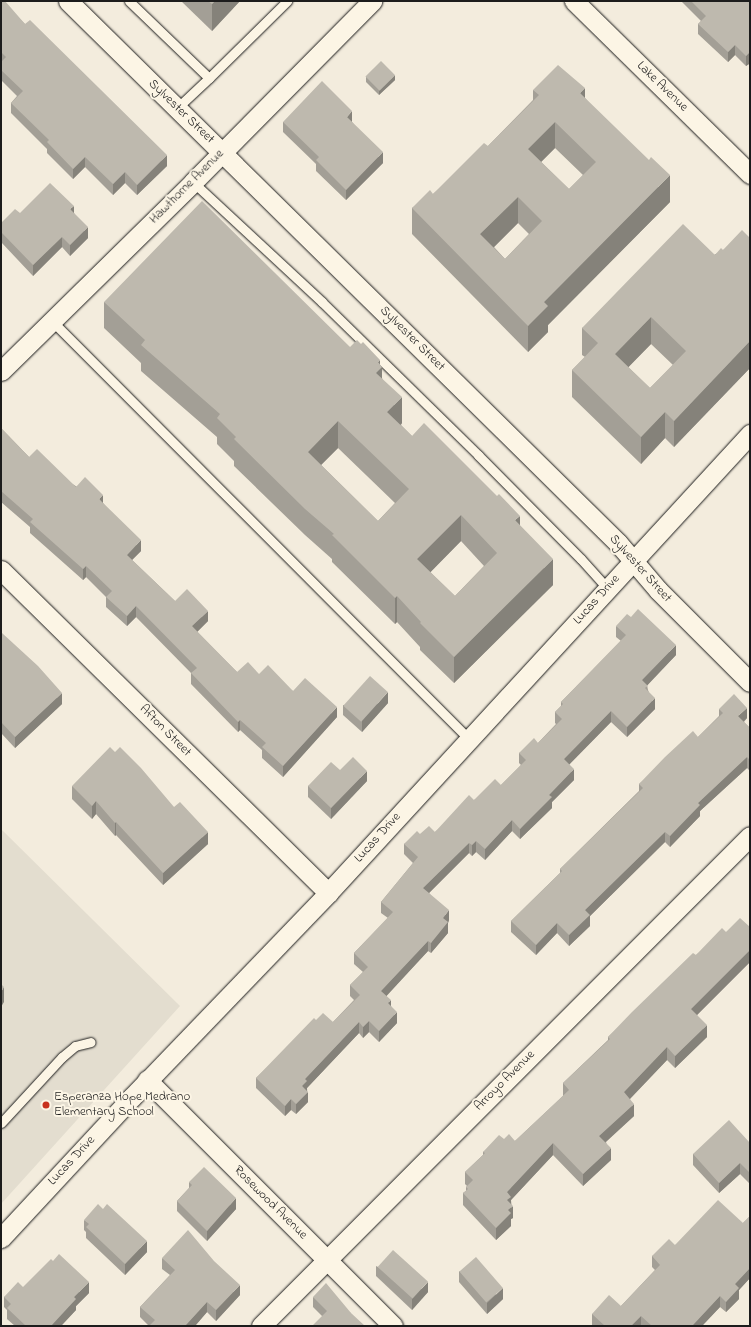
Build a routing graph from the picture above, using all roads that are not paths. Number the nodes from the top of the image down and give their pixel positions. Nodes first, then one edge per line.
1 (68, 1) edge
2 (129, 1) edge
3 (287, 1) edge
4 (372, 1) edge
5 (574, 1) edge
6 (209, 78) junction
7 (177, 108) junction
8 (222, 152) junction
9 (750, 174) edge
10 (193, 182) junction
11 (52, 321) junction
12 (1, 371) edge
13 (750, 434) edge
14 (634, 560) junction
15 (1, 570) edge
16 (608, 589) junction
17 (750, 682) edge
18 (469, 739) junction
19 (750, 836) edge
20 (328, 893) junction
21 (91, 1042) dead end
22 (147, 1080) junction
23 (1, 1123) edge
24 (1, 1238) edge
25 (326, 1260) junction
26 (261, 1326) edge
27 (393, 1326) edge

1 - 7 street, Sylvester Street
2 - 6 lane
3 - 6 lane
4 - 8 street, Hawthorne Avenue
5 - 9 street, Lake Avenue
6 - 7 lane
7 - 8 street, Sylvester Street
8 - 10 street, Hawthorne Avenue
8 - 14 street, Sylvester Street
10 - 11 street, Hawthorne Avenue
10 - 16 lane
11 - 12 street, Hawthorne Avenue
11 - 18 lane
13 - 14 street, Lucas Drive
14 - 16 street, Lucas Drive
14 - 17 street, Sylvester Street
15 - 20 street, Afton Street
16 - 18 street, Lucas Drive
18 - 20 street, Lucas Drive
19 - 25 street, Arroyo Avenue
20 - 22 street, Lucas Drive
21 - 23 lane
22 - 24 street, Lucas Drive
22 - 25 street, Rosewood Avenue
25 - 26 street, Arroyo Avenue
25 - 27 street, Rosewood Avenue

